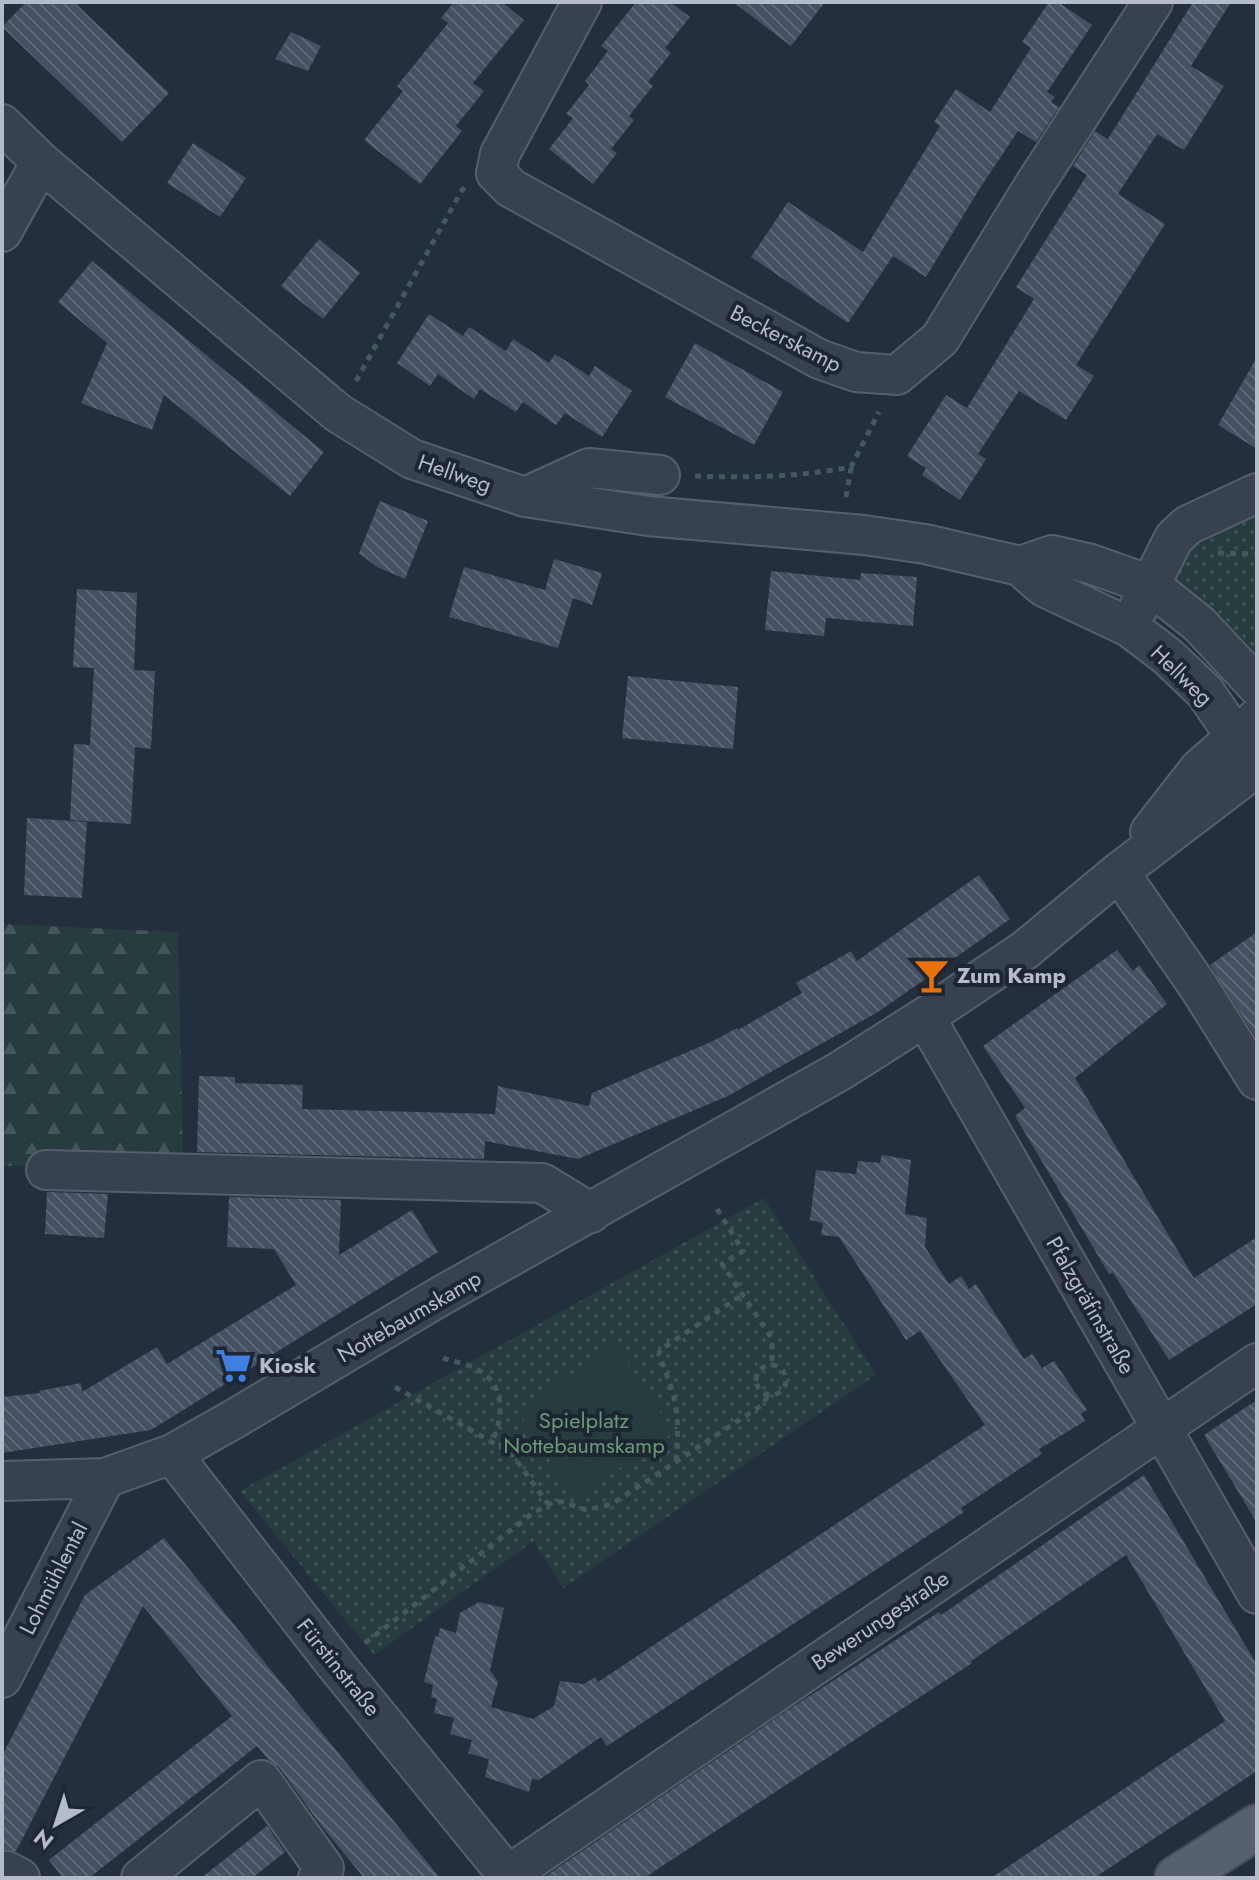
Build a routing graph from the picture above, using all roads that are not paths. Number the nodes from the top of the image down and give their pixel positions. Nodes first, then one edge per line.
1 (582, 2) edge
2 (1153, 2) edge
3 (2, 124) edge
4 (41, 162) junction
5 (2, 232) edge
6 (660, 475) road end
7 (1257, 493) edge
8 (525, 497) junction
9 (1020, 566) junction
10 (1150, 585) junction
11 (1129, 627) junction
12 (1257, 686) edge
13 (1252, 747) edge
14 (1119, 872) junction
15 (925, 1017) junction
16 (1257, 1080) edge
17 (46, 1170) dead end
18 (591, 1213) junction
19 (1257, 1363) edge
20 (1161, 1427) junction
21 (172, 1454) junction
22 (105, 1478) junction
23 (2, 1481) edge
24 (1257, 1594) edge
25 (2, 1678) edge
26 (1257, 1827) edge
27 (507, 1877) edge
28 (141, 1878) edge
29 (318, 1878) edge
30 (1177, 1878) edge

1 - 2 street, Beckerskamp
3 - 4 street, Hellweg
4 - 5 street
4 - 8 street, Hellweg
6 - 8 street
7 - 10 street
8 - 9 street, Hellweg
9 - 10 street, Hellweg
9 - 11 street, Hellweg
10 - 11 street
10 - 12 street, Hellweg
11 - 13 street, Hellweg
13 - 14 street, Nottebaumskamp
14 - 15 street, Nottebaumskamp
14 - 16 street
15 - 18 street, Nottebaumskamp
15 - 20 street, Pfalzgräfinstraße
17 - 18 street
18 - 21 street, Nottebaumskamp
19 - 20 street, Bewerungestraße
20 - 24 street, Pfalzgräfinstraße
20 - 27 street, Bewerungestraße
21 - 22 street, Nottebaumskamp
21 - 27 street, Fürstinstraße
22 - 23 street, Nottebaumskamp
22 - 25 street, Lohmühlental
26 - 30 main road
28 - 29 street

